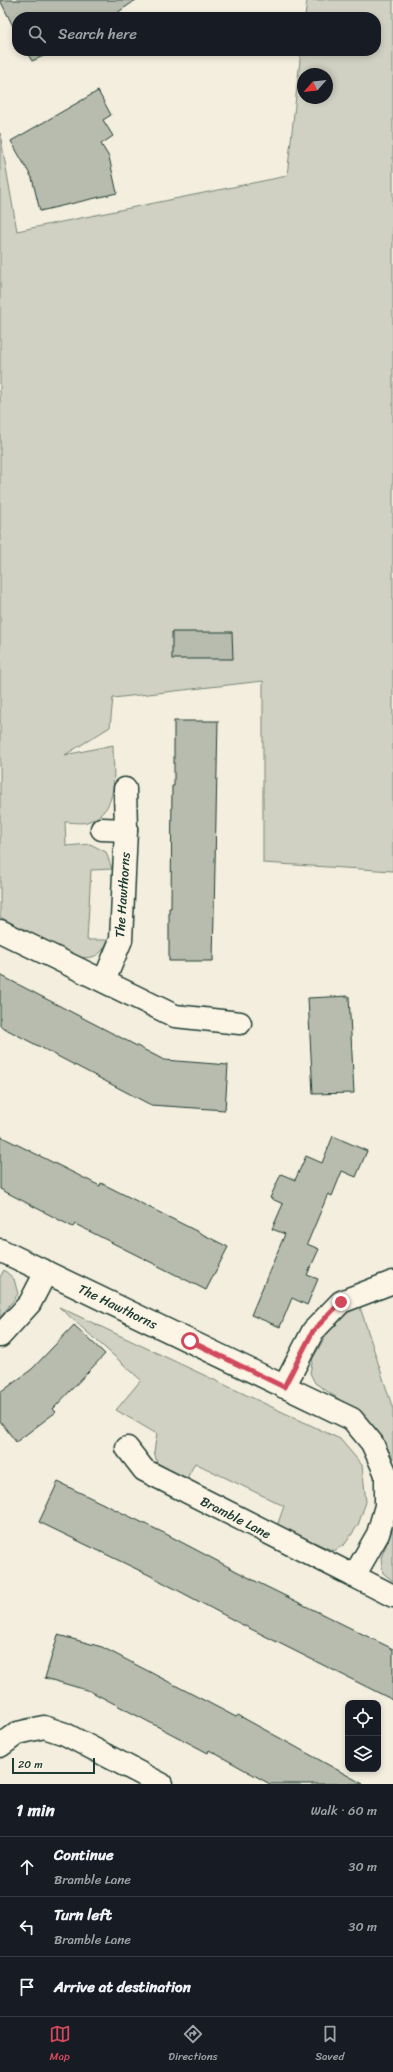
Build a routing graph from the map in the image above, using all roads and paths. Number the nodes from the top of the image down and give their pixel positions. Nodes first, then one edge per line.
1 (125, 789) dead end
2 (102, 829) dead end
3 (126, 830) junction
4 (0, 931) edge
5 (104, 981) junction
6 (240, 1023) dead end
7 (0, 1250) edge
8 (46, 1272) junction
9 (393, 1282) edge
10 (0, 1336) edge
11 (284, 1387) junction
12 (127, 1448) dead end
13 (354, 1576) junction
14 (393, 1596) edge
15 (0, 1746) edge
16 (161, 1784) edge

1 - 3 street, The Hawthorns
2 - 3 street
3 - 5 street, The Hawthorns
4 - 5 street
5 - 6 street
7 - 8 street, The Hawthorns
8 - 10 street
8 - 11 street, The Hawthorns
9 - 11 street
11 - 13 street
12 - 13 street, Bramble Lane
13 - 14 street, Bramble Lane
15 - 16 street

